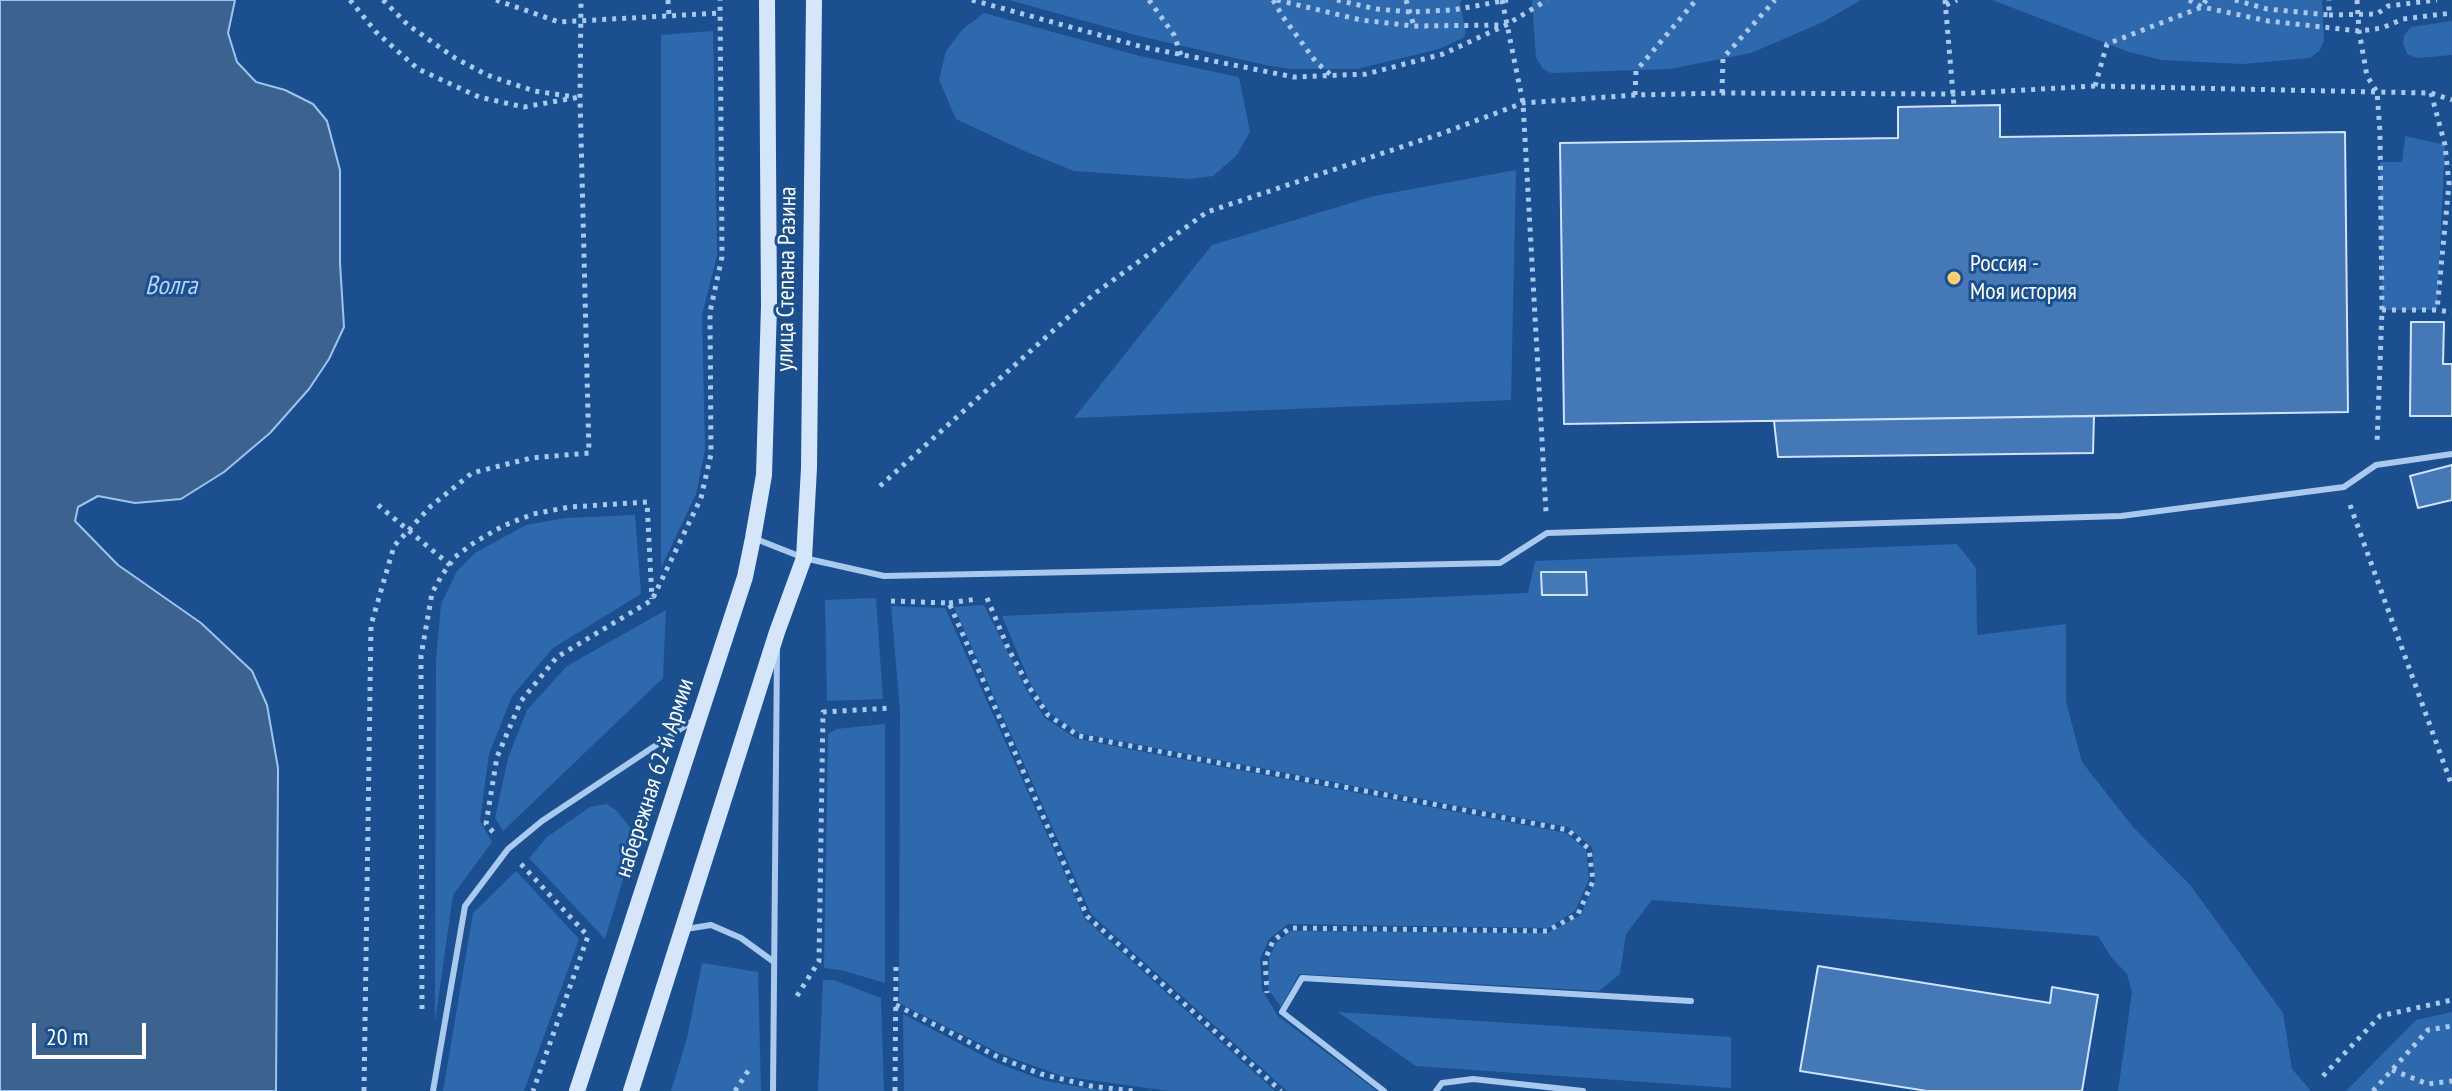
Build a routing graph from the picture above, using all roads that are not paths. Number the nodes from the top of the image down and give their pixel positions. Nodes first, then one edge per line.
1 (767, 0) edge
2 (814, 0) edge
3 (2452, 454) edge
4 (764, 475) joint
5 (753, 538) junction
6 (804, 558) junction
7 (777, 632) junction
8 (701, 716) junction
9 (682, 929) junction
10 (774, 962) junction
11 (1691, 1001) dead end
12 (433, 1091) edge
13 (577, 1091) edge
14 (631, 1091) edge
15 (773, 1091) edge
16 (1384, 1091) edge
17 (1436, 1091) edge
18 (1583, 1091) edge

1 - 4 main road, улица Степана Разина
2 - 6 main road, улица Степана Разина
3 - 6 lane
4 - 5 main road, набережная 62-й Армии
5 - 6 lane
5 - 8 main road, набережная 62-й Армии
6 - 7 main road
7 - 9 main road
7 - 10 lane
8 - 12 lane
8 - 13 main road, набережная 62-й Армии
9 - 10 lane
9 - 14 main road
10 - 15 lane
11 - 16 lane
17 - 18 lane

